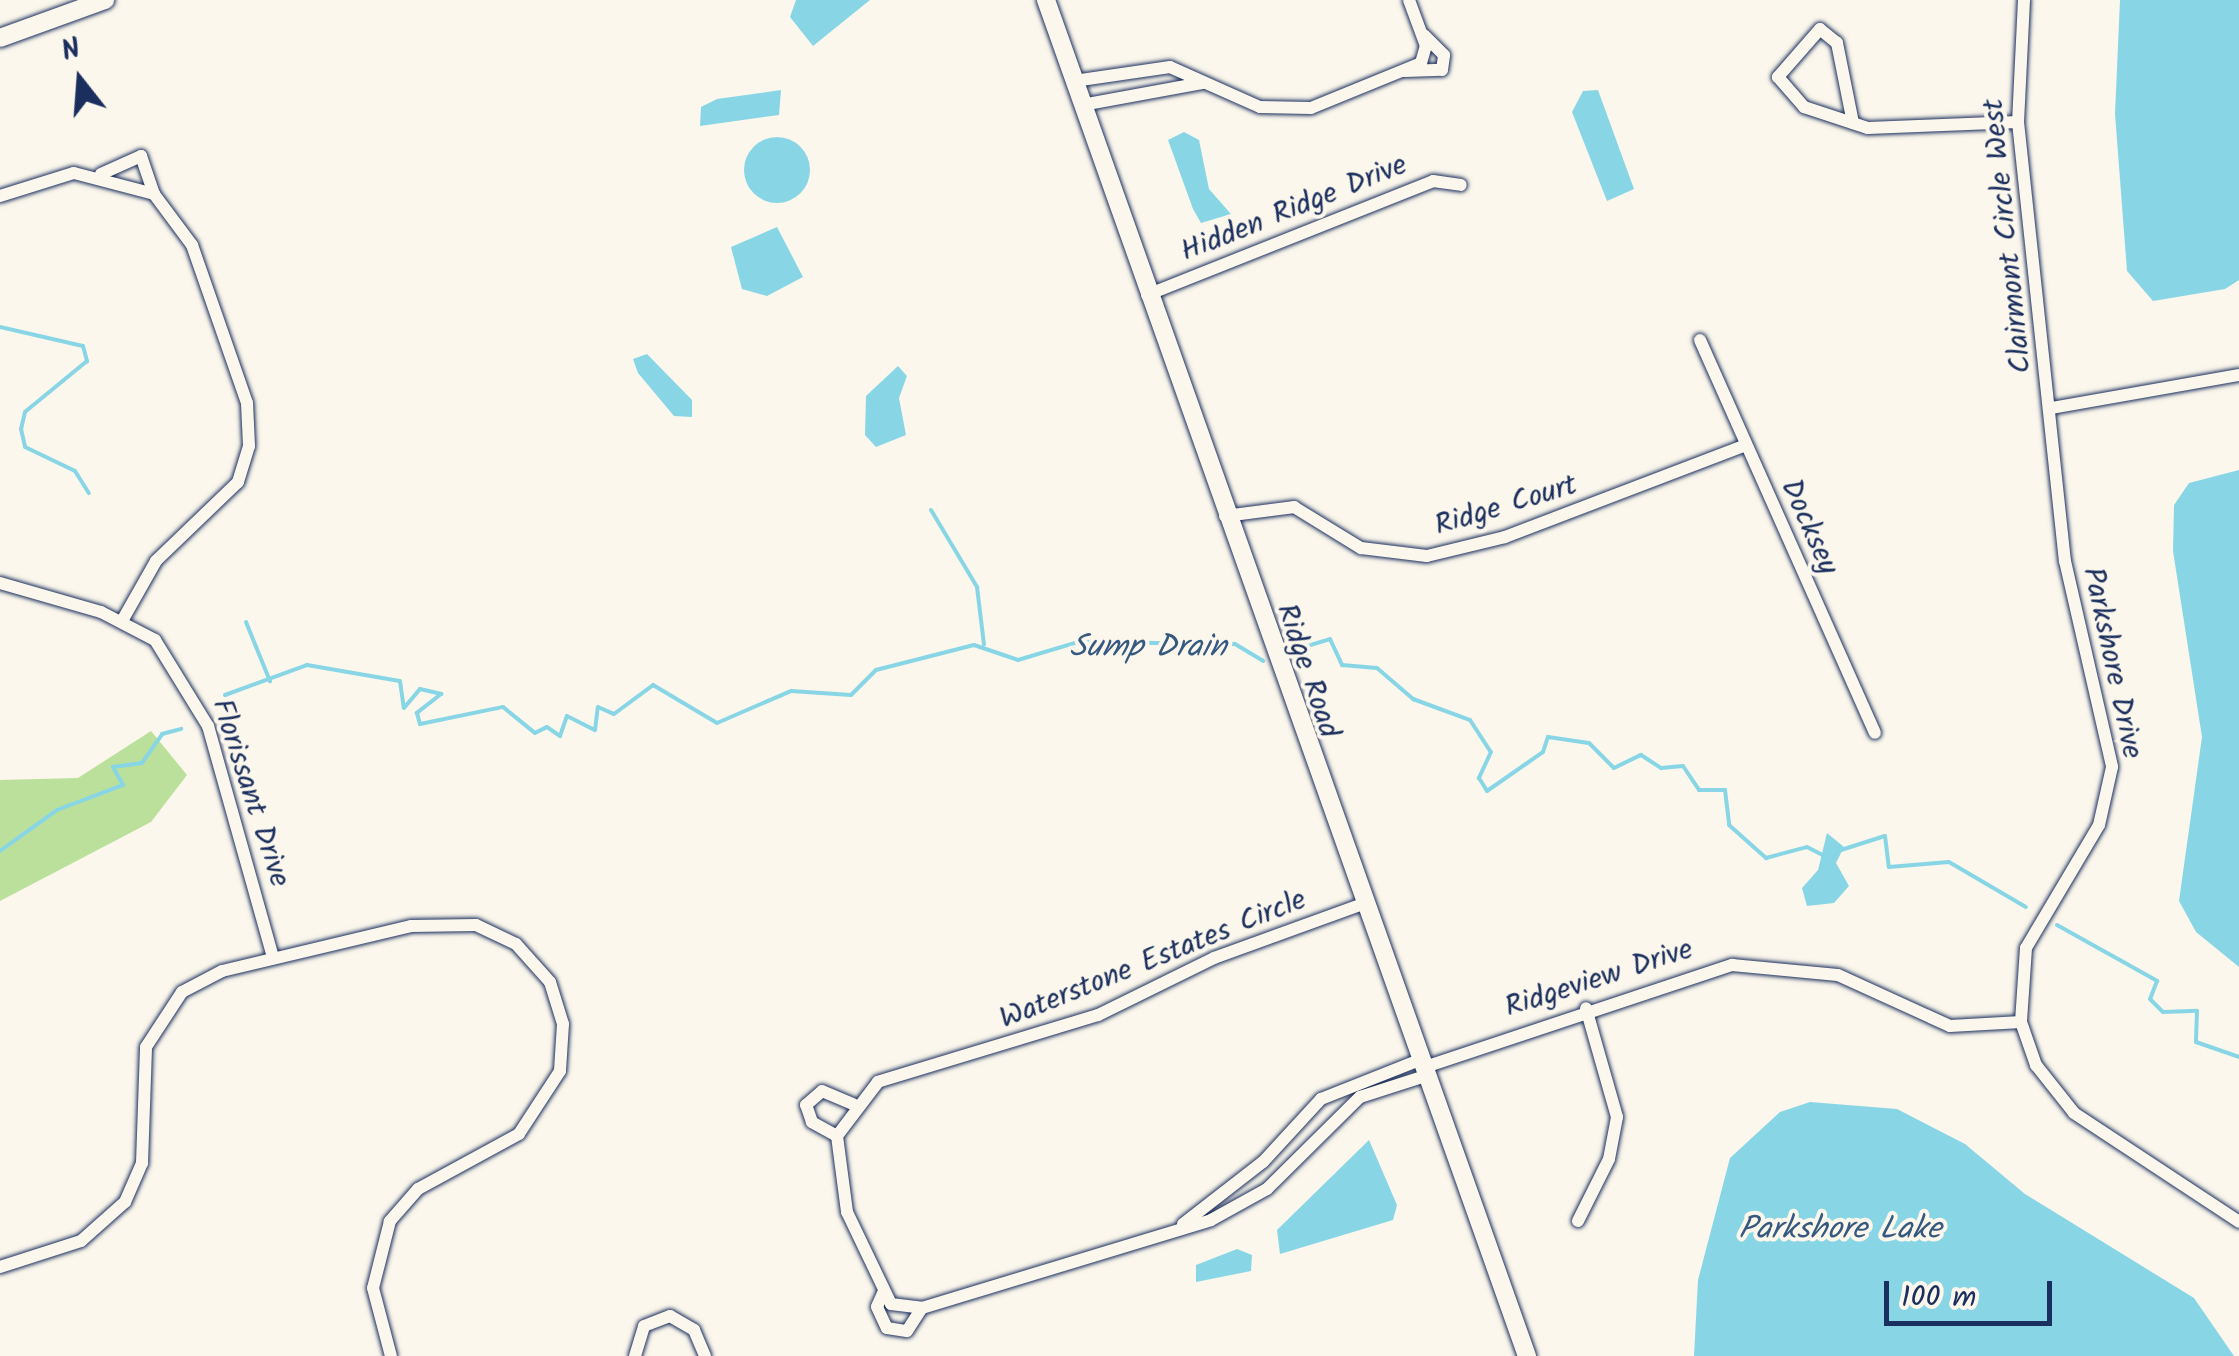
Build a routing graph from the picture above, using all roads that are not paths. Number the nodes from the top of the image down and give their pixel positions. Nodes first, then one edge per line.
1 (105, 0) edge
2 (1046, 0) edge
3 (1409, 0) edge
4 (2024, 0) edge
5 (1423, 34) junction
6 (0, 38) edge
7 (1405, 71) junction
8 (1074, 81) junction
9 (1202, 83) junction
10 (1082, 105) junction
11 (2018, 122) junction
12 (1853, 123) junction
13 (101, 174) junction
14 (1460, 185) dead end
15 (154, 194) junction
16 (0, 196) edge
17 (1147, 295) junction
18 (1700, 340) dead end
19 (2239, 375) edge
20 (2051, 408) junction
21 (1746, 445) junction
22 (1225, 516) junction
23 (0, 583) edge
24 (122, 620) junction
25 (1875, 733) dead end
26 (1363, 904) junction
27 (273, 958) junction
28 (1586, 1008) junction
29 (2021, 1022) junction
30 (1425, 1067) junction
31 (853, 1104) junction
32 (838, 1136) junction
33 (1278, 1147) junction
34 (1294, 1163) junction
35 (1578, 1221) dead end
36 (2239, 1222) edge
37 (1181, 1226) junction
38 (0, 1267) edge
39 (884, 1291) junction
40 (922, 1308) junction
41 (392, 1356) edge
42 (635, 1356) edge
43 (706, 1356) edge
44 (1527, 1356) edge

1 - 6 street
2 - 8 street, Ridge Road
3 - 5 street
4 - 11 street, Clairmont Circle West
5 - 7 street
5 - 7 street
7 - 9 street
8 - 9 street
8 - 10 street, Ridge Road
9 - 10 street
10 - 17 street, Ridge Road
11 - 12 street
11 - 20 street, Clairmont Circle West
12 - 12 street
13 - 15 street
13 - 15 street
13 - 16 street
14 - 17 street, Hidden Ridge Drive
15 - 24 street
17 - 22 street, Ridge Road
18 - 21 street, Docksey
19 - 20 street
20 - 29 street, Parkshore Drive
21 - 22 street, Ridge Court
21 - 25 street, Docksey
22 - 26 street, Ridge Road
23 - 24 street, Florissant Drive
24 - 27 street, Florissant Drive
26 - 30 street, Ridge Road
26 - 31 street, Waterstone Estates Circle
27 - 38 street
27 - 41 street
28 - 29 street, Ridgeview Drive
28 - 30 street, Ridgeview Drive
28 - 35 street
29 - 36 street, Parkshore Drive
30 - 33 street, Waterstone Estates Circle
30 - 34 street, Waterstone Estates Circle
30 - 44 street, Ridge Road
31 - 32 street, Waterstone Estates Circle
31 - 32 street
32 - 39 street, Waterstone Estates Circle
33 - 34 street
33 - 37 street, Waterstone Estates Circle
34 - 37 street, Waterstone Estates Circle
37 - 40 street, Waterstone Estates Circle
39 - 40 street
39 - 40 street, Waterstone Estates Circle
42 - 43 street

